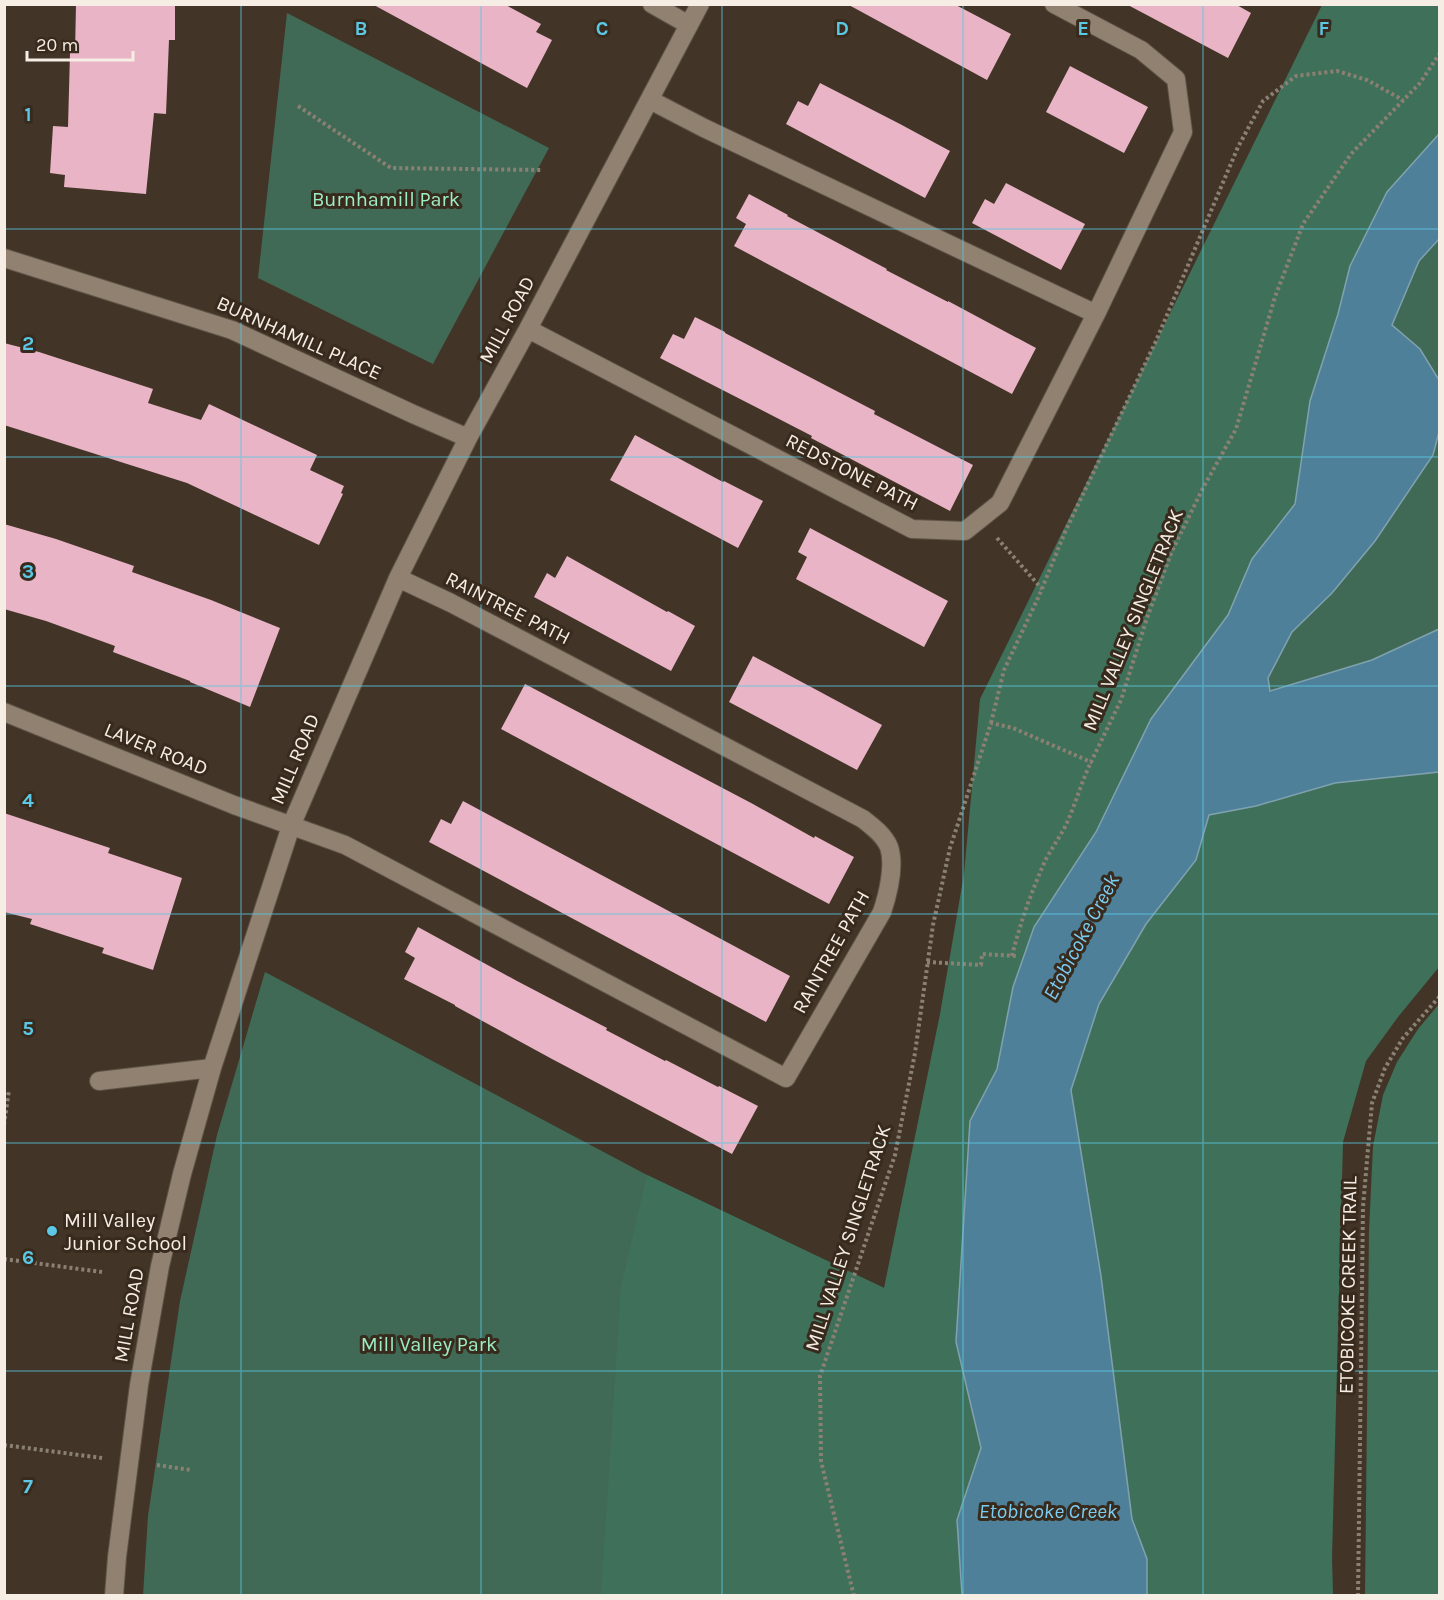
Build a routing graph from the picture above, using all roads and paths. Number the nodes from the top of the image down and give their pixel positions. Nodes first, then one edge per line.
1 (652, 4) edge
2 (700, 4) edge
3 (1054, 4) edge
4 (689, 25) junction
5 (1440, 53) edge
6 (650, 100) junction
7 (1403, 100) junction
8 (298, 106) dead end
9 (541, 170) dead end
10 (4, 258) edge
11 (1096, 314) junction
12 (528, 329) junction
13 (468, 438) junction
14 (981, 518) junction
15 (398, 578) junction
16 (1042, 589) junction
17 (4, 712) edge
18 (991, 723) junction
19 (1091, 762) junction
20 (291, 826) junction
21 (927, 962) junction
22 (1440, 996) edge
23 (212, 1068) junction
24 (99, 1081) dead end
25 (9, 1090) dead end
26 (4, 1125) edge
27 (4, 1259) edge
28 (102, 1272) dead end
29 (4, 1445) edge
30 (102, 1458) dead end
31 (157, 1465) dead end
32 (190, 1470) dead end
33 (114, 1596) edge
34 (854, 1596) edge
35 (1358, 1596) edge

1 - 4 street
2 - 4 street, MILL ROAD
3 - 11 street, REDSTONE PATH
4 - 6 street, MILL ROAD
5 - 7 path, MILL VALLEY SINGLETRACK
6 - 11 street
6 - 12 street, MILL ROAD
7 - 16 path
7 - 19 path, MILL VALLEY SINGLETRACK
8 - 9 path
10 - 13 street, BURNHAMILL PLACE
11 - 14 street, REDSTONE PATH
12 - 13 street, MILL ROAD
12 - 14 street, REDSTONE PATH
13 - 15 street, MILL ROAD
14 - 16 path
15 - 20 street, MILL ROAD
15 - 20 street, RAINTREE PATH
16 - 18 path
17 - 20 street, LAVER ROAD
18 - 19 path, MILL VALLEY SINGLETRACK
18 - 21 path, MILL VALLEY SINGLETRACK
19 - 21 path
20 - 23 street, MILL ROAD
21 - 34 path, MILL VALLEY SINGLETRACK
22 - 35 path, ETOBICOKE CREEK TRAIL
23 - 24 street
23 - 33 street, MILL ROAD
25 - 26 path
27 - 28 path
29 - 30 path
31 - 32 path

